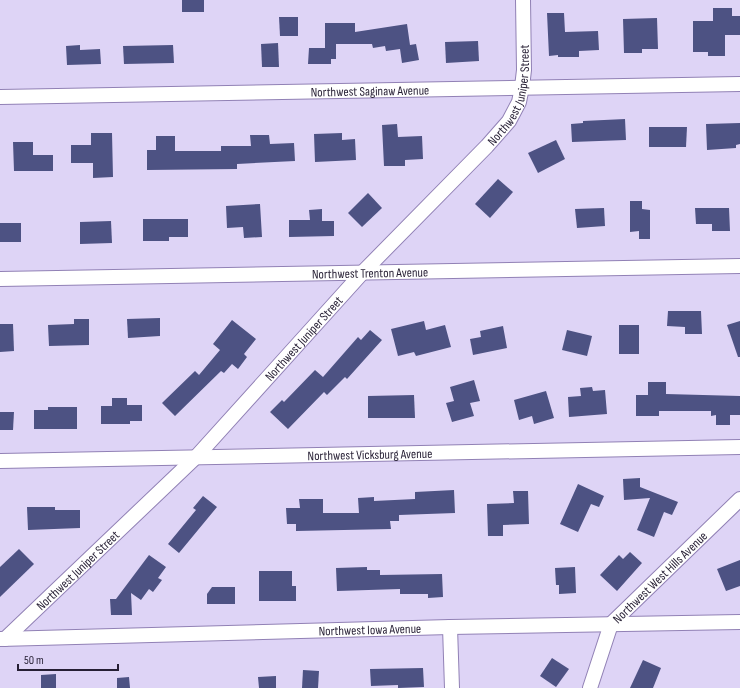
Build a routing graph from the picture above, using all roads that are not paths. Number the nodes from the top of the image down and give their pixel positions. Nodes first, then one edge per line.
1 (523, 0) edge
2 (740, 84) edge
3 (522, 87) junction
4 (0, 97) edge
5 (740, 266) edge
6 (363, 272) junction
7 (0, 279) edge
8 (740, 447) edge
9 (197, 456) junction
10 (0, 461) edge
11 (740, 499) edge
12 (740, 622) edge
13 (611, 624) junction
14 (450, 627) junction
15 (3, 639) edge
16 (452, 688) edge
17 (590, 688) edge

1 - 3 street, Northwest Juniper Street
2 - 3 street, Northwest Saginaw Avenue
3 - 4 street, Northwest Saginaw Avenue
3 - 6 street, Northwest Juniper Street
5 - 6 street, Northwest Trenton Avenue
6 - 7 street, Northwest Trenton Avenue
6 - 9 street, Northwest Juniper Street
8 - 9 street, Northwest Vicksburg Avenue
9 - 10 street, Northwest Vicksburg Avenue
9 - 15 street, Northwest Juniper Street
11 - 13 street, Northwest West Hills Avenue
12 - 13 street, Northwest Iowa Avenue
13 - 14 street, Northwest Iowa Avenue
13 - 17 street, Northwest West Hills Avenue
14 - 15 street, Northwest Iowa Avenue
14 - 16 street

